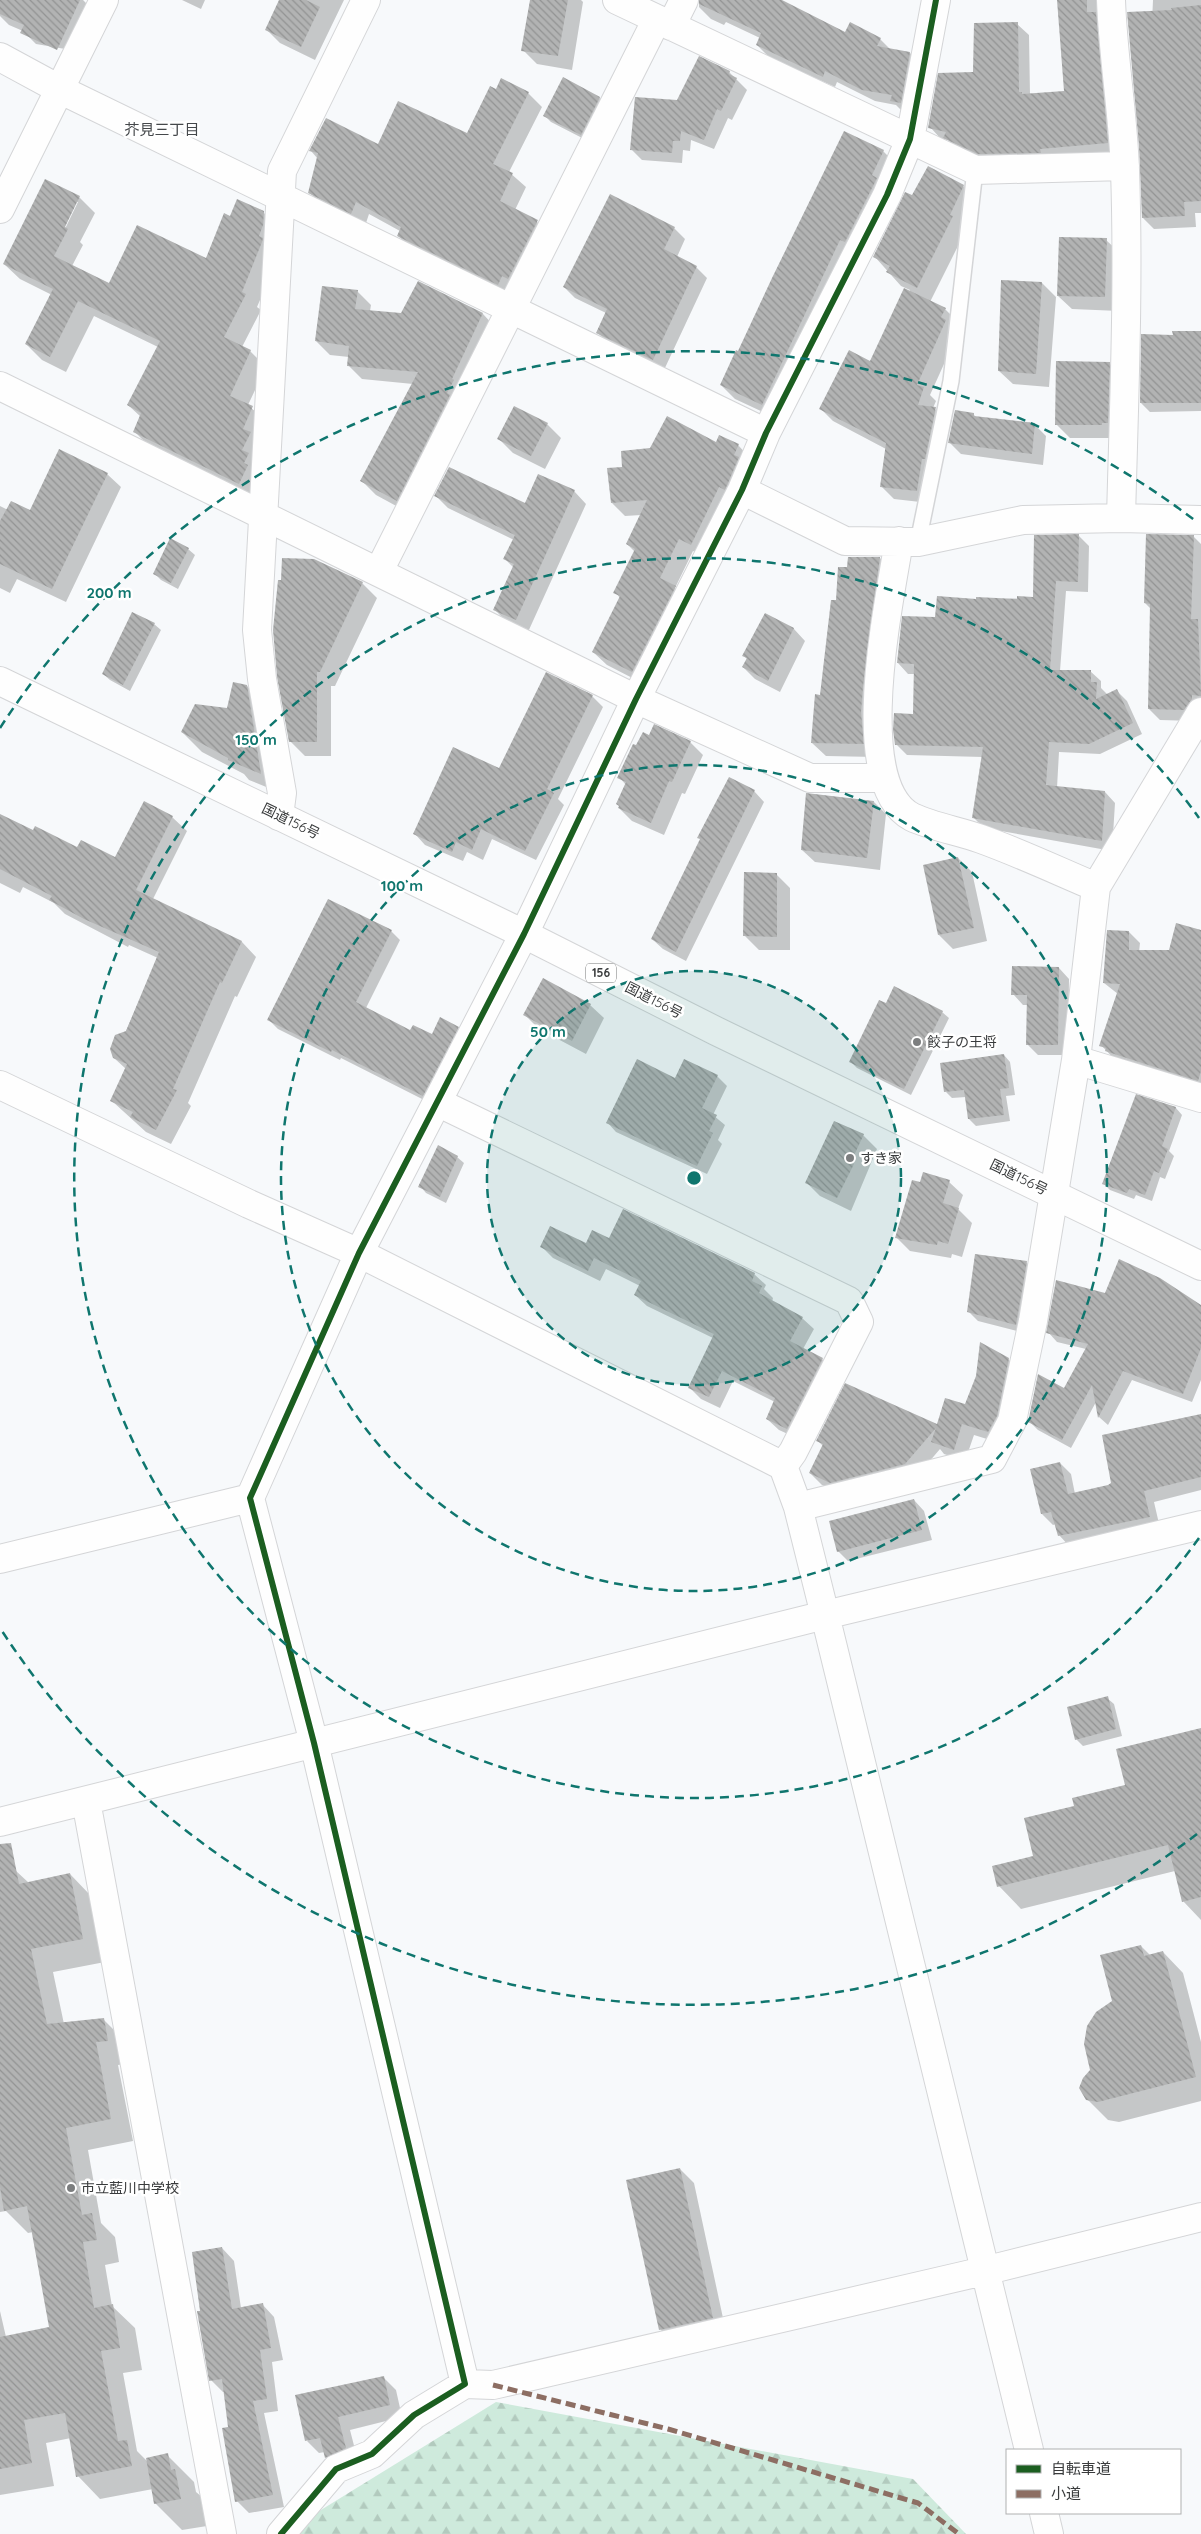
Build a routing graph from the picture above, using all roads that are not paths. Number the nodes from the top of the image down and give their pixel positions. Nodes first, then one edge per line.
1 (104, 0) edge
2 (366, 0) edge
3 (617, 0) edge
4 (684, 0) edge
5 (936, 0) edge
6 (1111, 0) edge
7 (664, 22) junction
8 (0, 57) edge
9 (60, 90) junction
10 (910, 139) junction
11 (1125, 166) junction
12 (975, 170) junction
13 (279, 197) junction
14 (0, 209) edge
15 (511, 309) junction
16 (0, 386) edge
17 (766, 433) junction
18 (742, 490) junction
19 (263, 515) junction
20 (1121, 518) junction
21 (1201, 520) edge
22 (908, 542) junction
23 (379, 571) junction
24 (0, 681) edge
25 (636, 699) junction
26 (1201, 712) edge
27 (883, 778) junction
28 (279, 816) junction
29 (1096, 887) junction
30 (524, 934) junction
31 (1076, 1060) junction
32 (0, 1085) edge
33 (1201, 1098) edge
34 (437, 1102) junction
35 (1052, 1193) junction
36 (359, 1253) junction
37 (1201, 1266) edge
38 (783, 1466) junction
39 (250, 1498) junction
40 (798, 1506) junction
41 (1201, 1525) edge
42 (0, 1559) edge
43 (825, 1615) junction
44 (314, 1743) junction
45 (86, 1801) junction
46 (0, 1822) edge
47 (1201, 2217) edge
48 (984, 2271) junction
49 (465, 2384) junction
50 (1028, 2449) edge
51 (1044, 2514) edge
52 (222, 2534) edge
53 (281, 2534) edge
54 (1049, 2534) edge

1 - 9 main road
2 - 13 main road
3 - 7 main road
4 - 7 main road
5 - 10 main road
6 - 11 main road
7 - 10 main road
7 - 15 main road
8 - 9 main road
9 - 13 main road
9 - 14 main road
10 - 12 main road
10 - 17 main road
11 - 12 main road
11 - 20 main road
12 - 22 lane
13 - 15 main road
13 - 19 main road
15 - 17 main road
15 - 23 main road
16 - 19 main road
17 - 18 main road
18 - 22 main road
18 - 25 main road
19 - 23 main road
19 - 28 main road
20 - 21 main road
20 - 22 main road
22 - 27 main road
23 - 25 main road
24 - 28 main road, 国道156号 / 156
25 - 27 main road
25 - 30 main road
26 - 29 main road
27 - 29 main road
28 - 30 main road, 国道156号 / 156
29 - 31 main road
30 - 34 main road
30 - 35 main road, 国道156号 / 156
31 - 33 main road
31 - 35 main road
32 - 36 main road
34 - 36 main road
34 - 38 main road
35 - 37 main road, 国道156号 / 156
35 - 40 main road
36 - 38 main road
36 - 39 main road
38 - 40 main road
39 - 42 main road
39 - 44 main road
40 - 43 main road
41 - 43 main road
43 - 44 main road
43 - 48 main road
44 - 45 main road
44 - 49 main road
45 - 46 main road
45 - 52 main road
47 - 48 main road
48 - 49 main road
48 - 50 main road
49 - 53 main road
51 - 54 main road

